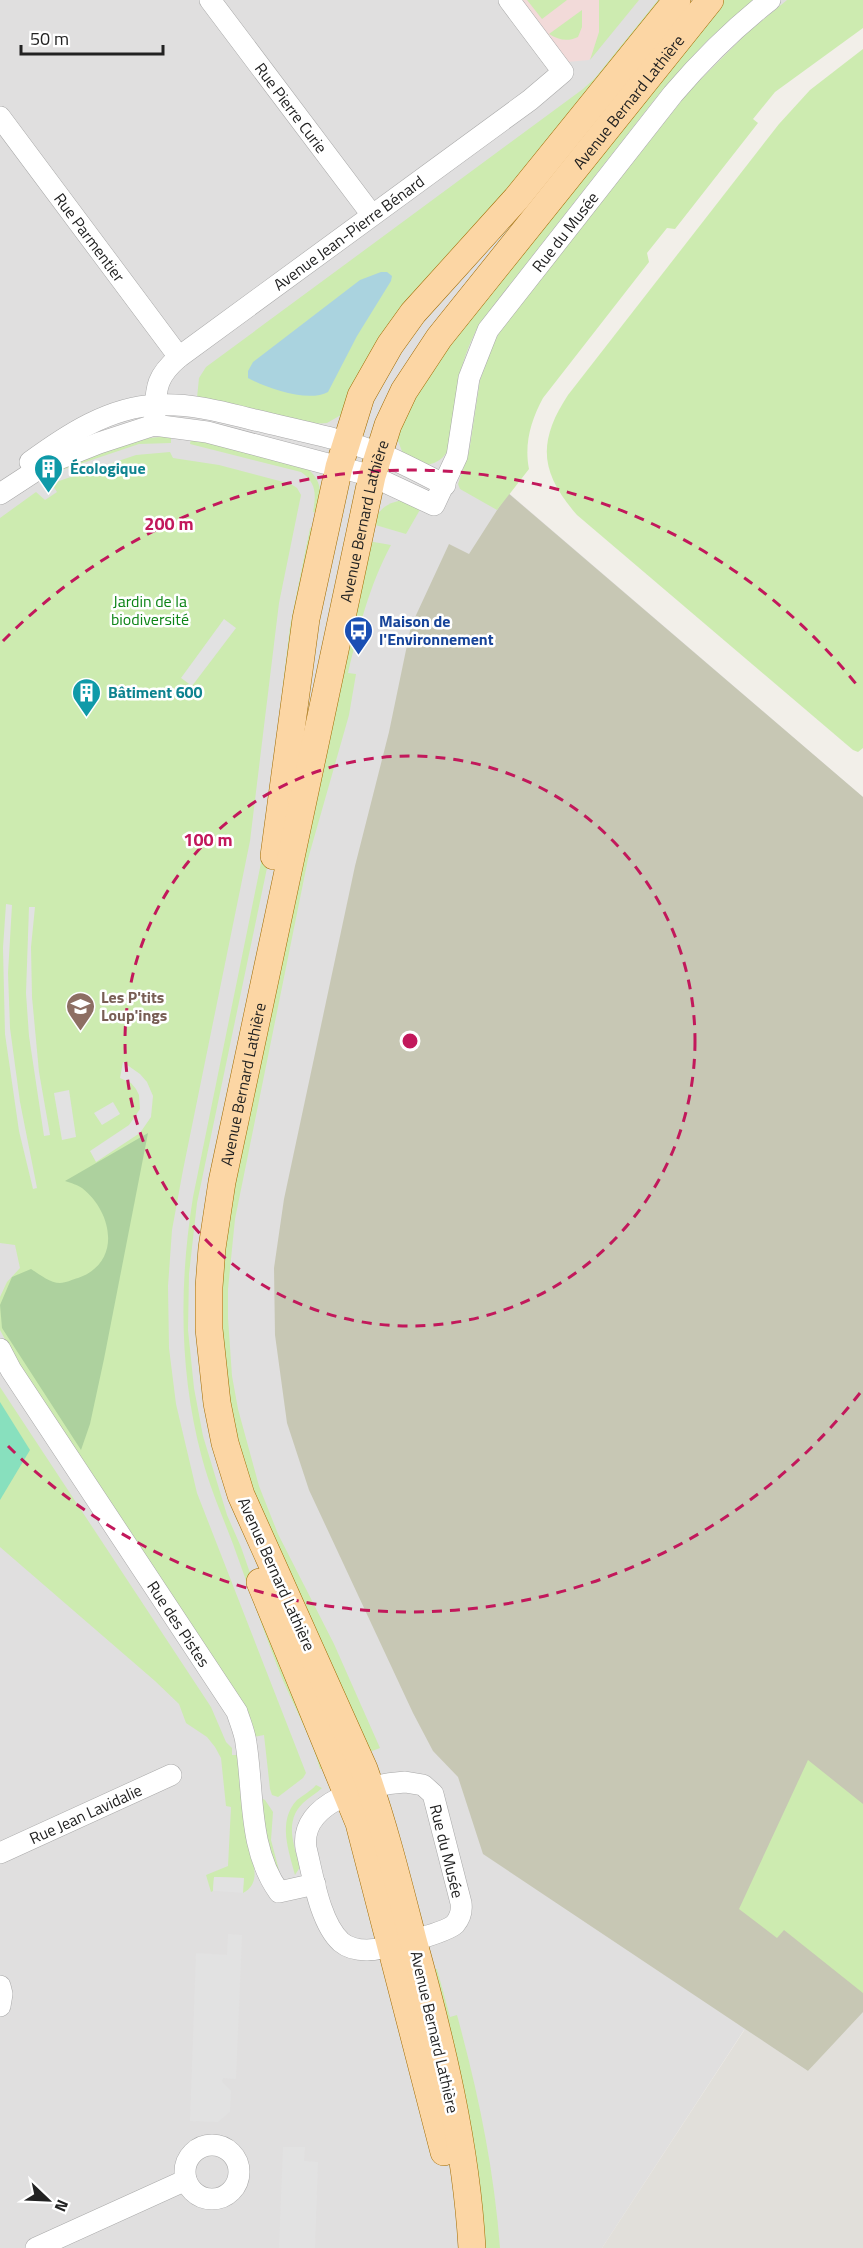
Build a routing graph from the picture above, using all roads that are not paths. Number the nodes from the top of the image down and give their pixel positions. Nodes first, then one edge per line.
1 (210, 0) edge
2 (509, 0) edge
3 (677, 0) edge
4 (710, 0) edge
5 (770, 0) edge
6 (0, 117) edge
7 (372, 215) junction
8 (179, 357) junction
9 (155, 415) junction
10 (342, 455) junction
11 (375, 465) junction
12 (0, 483) edge
13 (445, 485) junction
14 (0, 494) edge
15 (0, 1349) edge
16 (171, 1775) dead end
17 (360, 1791) junction
18 (0, 1852) edge
19 (315, 1884) junction
20 (402, 1942) junction
21 (186, 2180) dead end
22 (36, 2248) edge
23 (459, 2248) edge
24 (472, 2248) edge

1 - 7 street, Rue Pierre Curie
2 - 7 street, Avenue Jean-Pierre Bénard
3 - 10 main road, Avenue Bernard Lathière
4 - 11 main road, Avenue Bernard Lathière
5 - 13 street, Rue du Musée
6 - 8 street, Rue Parmentier
7 - 8 street, Avenue Jean-Pierre Bénard
8 - 9 street, Avenue Jean-Pierre Bénard
9 - 10 street
9 - 12 street
9 - 14 street
10 - 11 street
10 - 17 main road, Avenue Bernard Lathière
11 - 13 street
11 - 13 street, Rue du Musée
11 - 17 main road, Avenue Bernard Lathière
15 - 19 street, Rue des Pistes
16 - 18 street, Rue Jean Lavidalie
17 - 19 street, Rue du Musée
17 - 20 main road, Avenue Bernard Lathière
17 - 20 street, Rue du Musée
19 - 20 street, Rue du Musée
20 - 23 main road, Avenue Bernard Lathière
20 - 24 main road, Avenue Bernard Lathière
21 - 22 street

